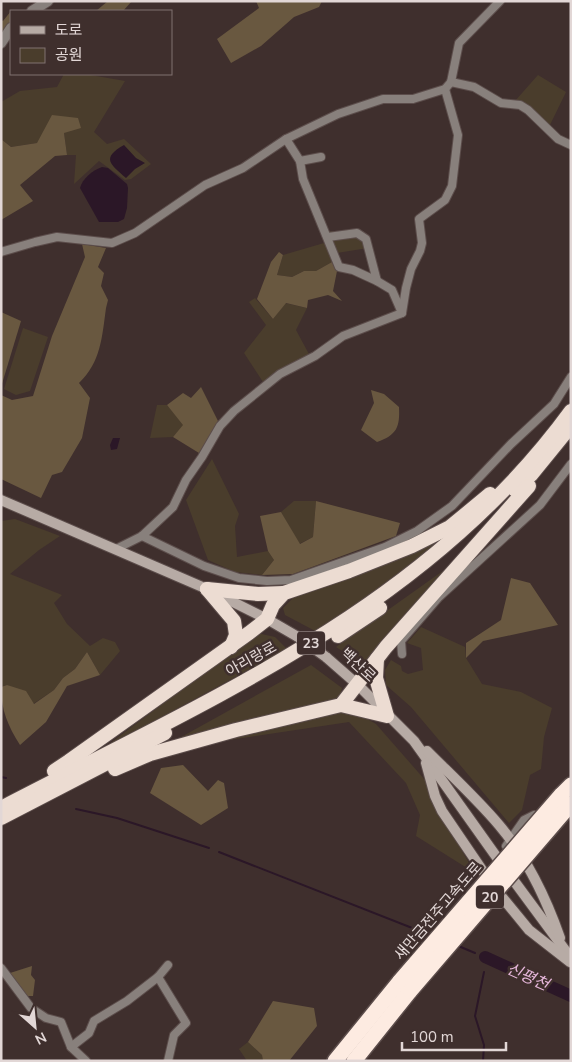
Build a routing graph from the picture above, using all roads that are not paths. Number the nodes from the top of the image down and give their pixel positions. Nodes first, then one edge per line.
1 (48, 1) edge
2 (500, 1) edge
3 (34, 10) edge
4 (10, 30) edge
5 (1, 43) edge
6 (451, 82) junction
7 (445, 89) junction
8 (286, 139) junction
9 (571, 145) edge
10 (321, 157) dead end
11 (300, 161) junction
12 (328, 238) junction
13 (1, 252) edge
14 (377, 282) junction
15 (402, 313) junction
16 (571, 377) edge
17 (571, 411) edge
18 (571, 426) edge
19 (571, 464) edge
20 (531, 475) junction
21 (506, 489) junction
22 (1, 500) edge
23 (142, 536) junction
24 (116, 550) junction
25 (208, 589) junction
26 (284, 593) junction
27 (267, 619) junction
28 (230, 647) junction
29 (402, 654) dead end
30 (376, 659) junction
31 (358, 685) junction
32 (341, 705) junction
33 (388, 716) junction
34 (414, 741) junction
35 (425, 757) junction
36 (86, 775) junction
37 (567, 795) edge
38 (3, 810) edge
39 (534, 815) dead end
40 (508, 843) junction
41 (564, 949) junction
42 (571, 958) edge
43 (571, 962) edge
44 (168, 966) dead end
45 (1, 968) edge
46 (158, 977) junction
47 (405, 986) junction
48 (71, 1047) junction
49 (86, 1061) edge
50 (168, 1061) edge
51 (335, 1061) edge
52 (354, 1061) edge

1 - 3 street
2 - 6 street
4 - 5 street
6 - 7 street
6 - 9 street
7 - 8 street
7 - 15 street
8 - 11 street
8 - 13 street
10 - 11 street
11 - 12 street
12 - 14 street
12 - 14 street
14 - 15 street
15 - 23 street
16 - 23 street
17 - 21 highway, 아리랑로 / 23
18 - 20 highway, 아리랑로 / 23
19 - 29 street
20 - 30 highway
20 - 36 highway, 아리랑로 / 23
21 - 26 highway
21 - 38 highway, 아리랑로 / 23
22 - 24 main road, 백산로
23 - 24 street
24 - 25 main road, 백산로
25 - 26 highway
25 - 27 main road, 백산로
25 - 28 highway
26 - 27 highway
27 - 28 highway
27 - 31 main road, 백산로, bridge
28 - 38 highway
30 - 31 highway
30 - 33 highway
31 - 32 highway
31 - 33 main road, 백산로
32 - 33 highway
32 - 36 highway
33 - 34 main road, 백산로
34 - 35 main road, 백산로
34 - 40 main road
35 - 41 main road, 백산로
35 - 43 main road
36 - 38 highway, 아리랑로 / 23
37 - 47 highway, 새만금전주고속도로 / 20, bridge
39 - 40 street
40 - 41 main road
41 - 42 main road, 백산로
44 - 46 street
45 - 48 street
46 - 48 street
46 - 50 street
47 - 51 highway, 새만금전주고속도로 / 20
47 - 52 highway, 새만금전주고속도로 / 20
48 - 49 street

